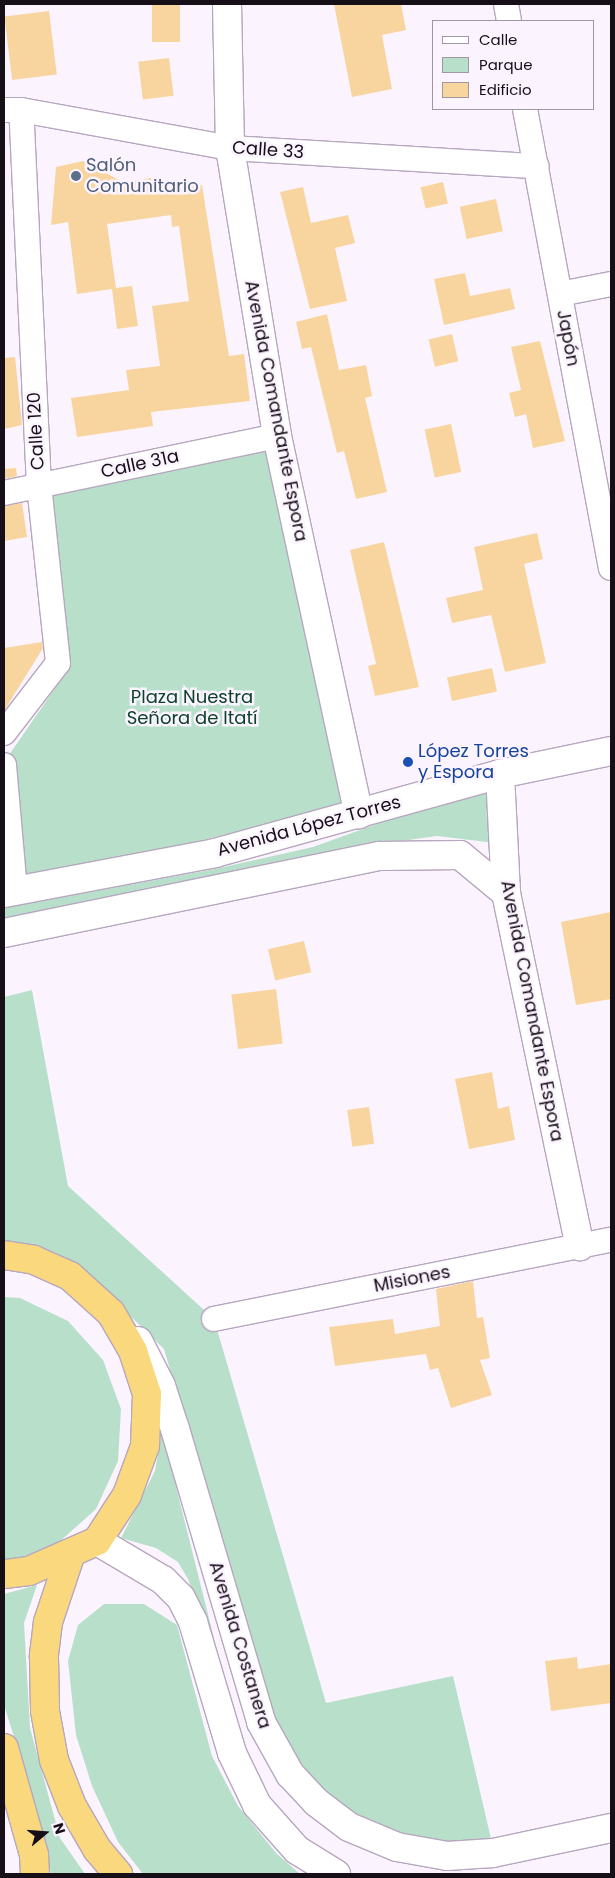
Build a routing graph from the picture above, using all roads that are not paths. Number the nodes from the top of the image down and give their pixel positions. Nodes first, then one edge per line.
1 (227, 4) edge
2 (506, 4) edge
3 (509, 20) edge
4 (12, 110) edge
5 (526, 110) edge
6 (230, 148) junction
7 (536, 166) junction
8 (611, 284) edge
9 (560, 294) junction
10 (277, 436) junction
11 (39, 486) junction
12 (4, 493) edge
13 (611, 568) edge
14 (4, 733) edge
15 (611, 751) edge
16 (4, 765) edge
17 (500, 774) junction
18 (359, 814) junction
19 (10, 892) edge
20 (506, 893) junction
21 (4, 933) edge
22 (611, 1240) edge
23 (580, 1246) junction
24 (4, 1255) edge
25 (214, 1319) dead end
26 (124, 1332) junction
27 (97, 1541) junction
28 (70, 1556) junction
29 (4, 1574) edge
30 (4, 1748) edge
31 (611, 1828) edge
32 (35, 1874) edge
33 (118, 1874) edge
34 (336, 1874) edge

1 - 6 main road, Avenida Comandante Espora
2 - 3 street
4 - 6 street, Calle 33
4 - 11 street, Calle 120
5 - 7 street, Japón
6 - 7 street, Calle 33
6 - 10 main road, Avenida Comandante Espora
7 - 9 street, Japón
8 - 9 street
9 - 13 street, Japón
10 - 11 street, Calle 31a
10 - 18 main road, Avenida Comandante Espora
11 - 12 street, Calle 31a
11 - 14 street, Calle 120
15 - 17 main road, Avenida López Torres
16 - 19 street
17 - 18 main road, Avenida López Torres
17 - 20 main road, Avenida Comandante Espora
18 - 19 main road, Avenida López Torres
20 - 21 main road
20 - 23 main road, Avenida Comandante Espora
22 - 23 street, Misiones
23 - 25 street, Misiones
24 - 26 highway
26 - 27 highway
26 - 31 main road, Avenida Costanera
27 - 28 highway
27 - 34 main road
28 - 29 highway
28 - 33 highway
30 - 32 highway

